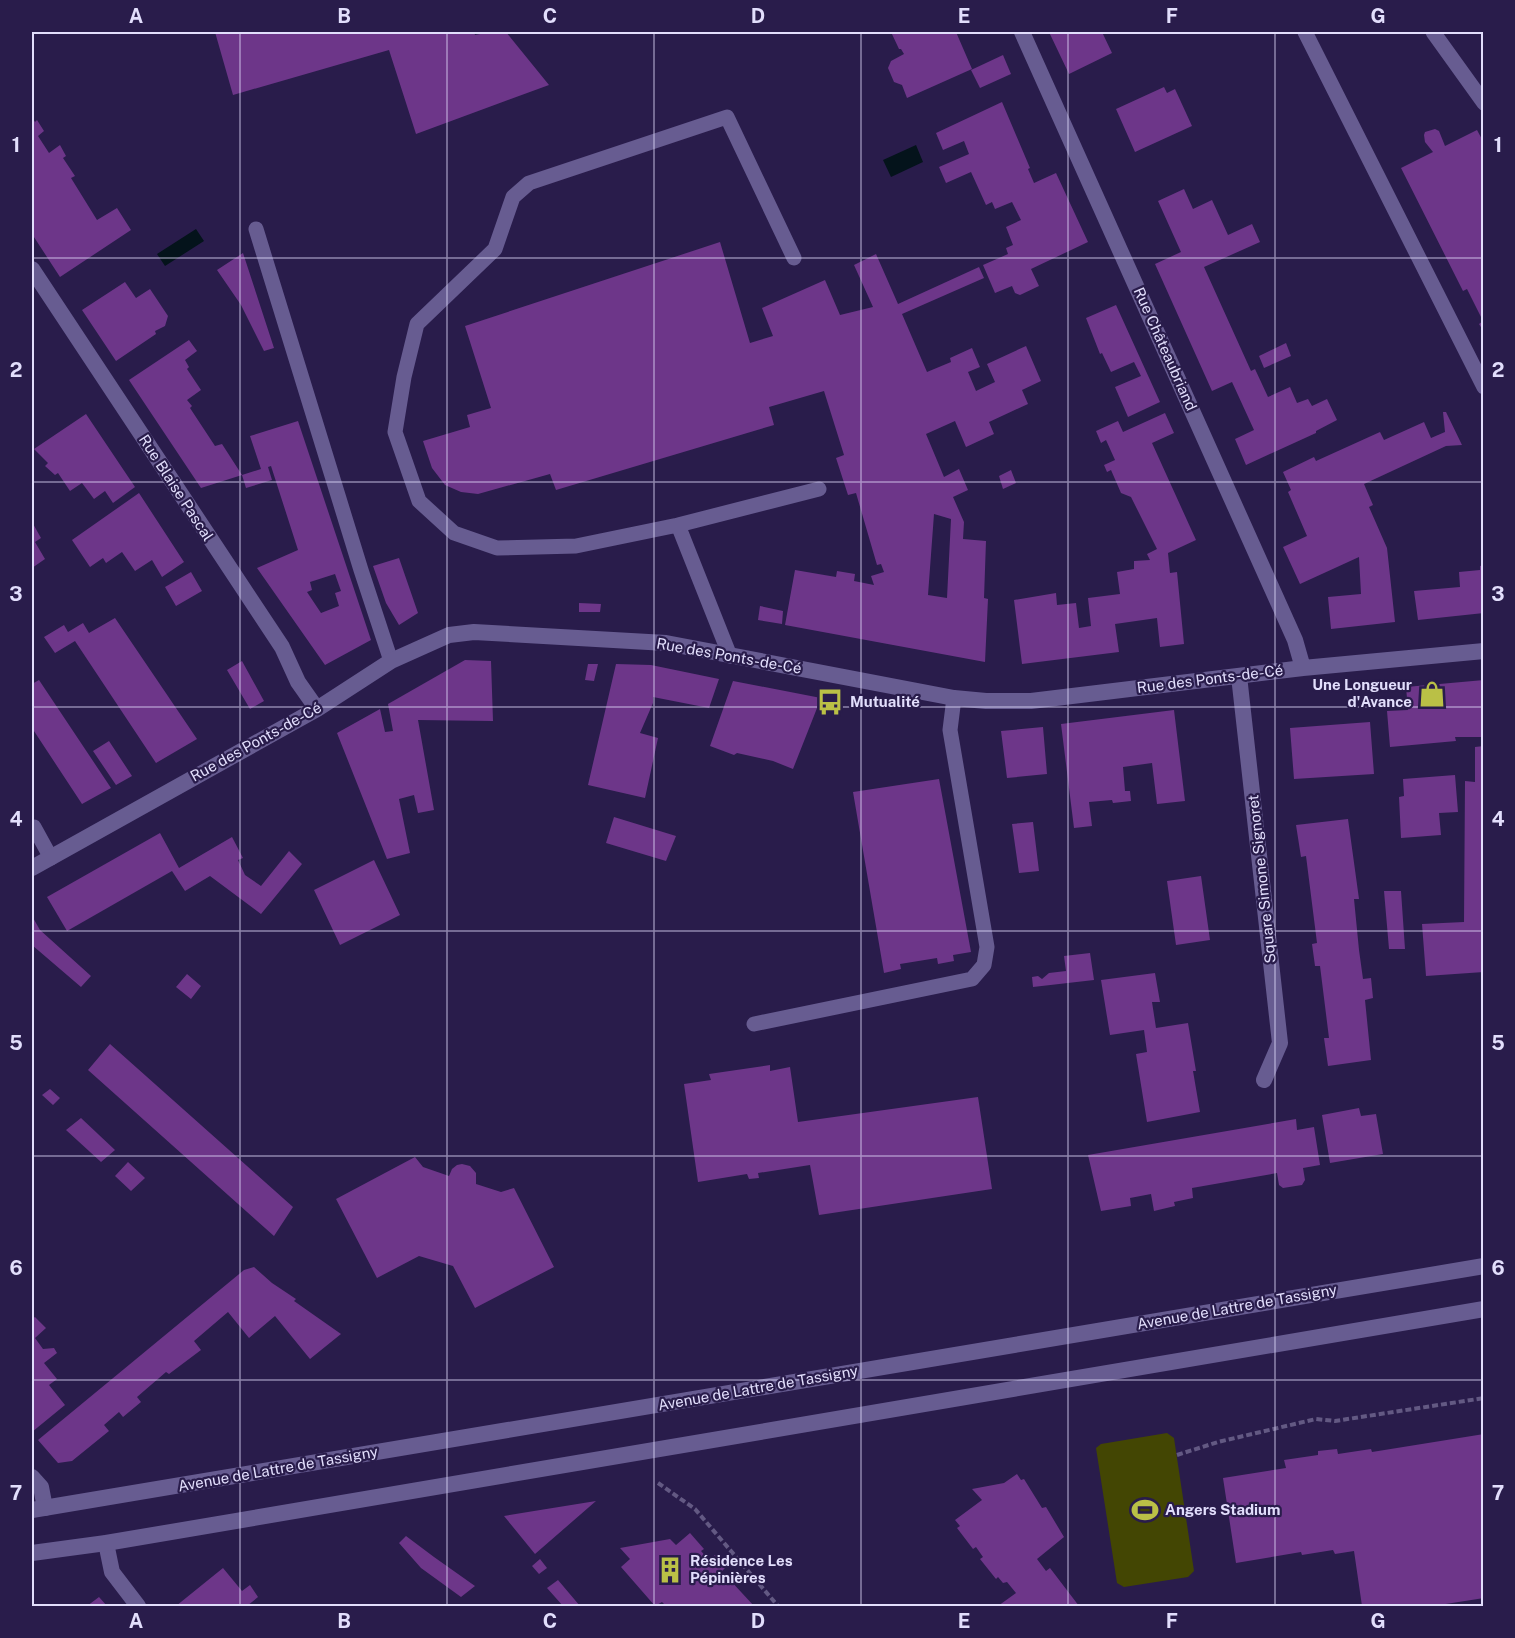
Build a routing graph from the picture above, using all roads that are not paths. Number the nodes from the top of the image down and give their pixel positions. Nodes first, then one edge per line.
1 (1022, 32) edge
2 (1305, 32) edge
3 (1433, 32) edge
4 (1484, 102) edge
5 (256, 230) dead end
6 (794, 258) dead end
7 (32, 269) edge
8 (1484, 387) edge
9 (819, 489) dead end
10 (678, 525) junction
11 (1484, 651) edge
12 (730, 656) junction
13 (391, 661) junction
14 (1302, 668) junction
15 (1239, 676) junction
16 (954, 698) junction
17 (317, 709) junction
18 (34, 827) dead end
19 (51, 858) junction
20 (32, 868) edge
21 (754, 1024) dead end
22 (1264, 1080) dead end
23 (1484, 1266) edge
24 (1484, 1309) edge
25 (32, 1477) edge
26 (38, 1509) edge
27 (106, 1543) junction
28 (32, 1553) edge
29 (138, 1606) edge

1 - 14 street, Rue Châteaubriand
2 - 8 lane
3 - 4 lane
5 - 13 lane
6 - 10 lane
7 - 17 street, Rue Blaise Pascal
9 - 10 lane
10 - 12 lane
11 - 14 street, Rue des Ponts-de-Cé
12 - 13 street, Rue des Ponts-de-Cé
12 - 16 street, Rue des Ponts-de-Cé
13 - 17 street, Rue des Ponts-de-Cé
14 - 15 street, Rue des Ponts-de-Cé
15 - 16 street, Rue des Ponts-de-Cé
15 - 22 street, Square Simone Signoret
16 - 21 lane
17 - 19 street, Rue des Ponts-de-Cé
18 - 19 lane
19 - 20 street, Rue des Ponts-de-Cé
23 - 26 street, Avenue de Lattre de Tassigny
24 - 27 street
25 - 26 street
27 - 28 street
27 - 29 street

